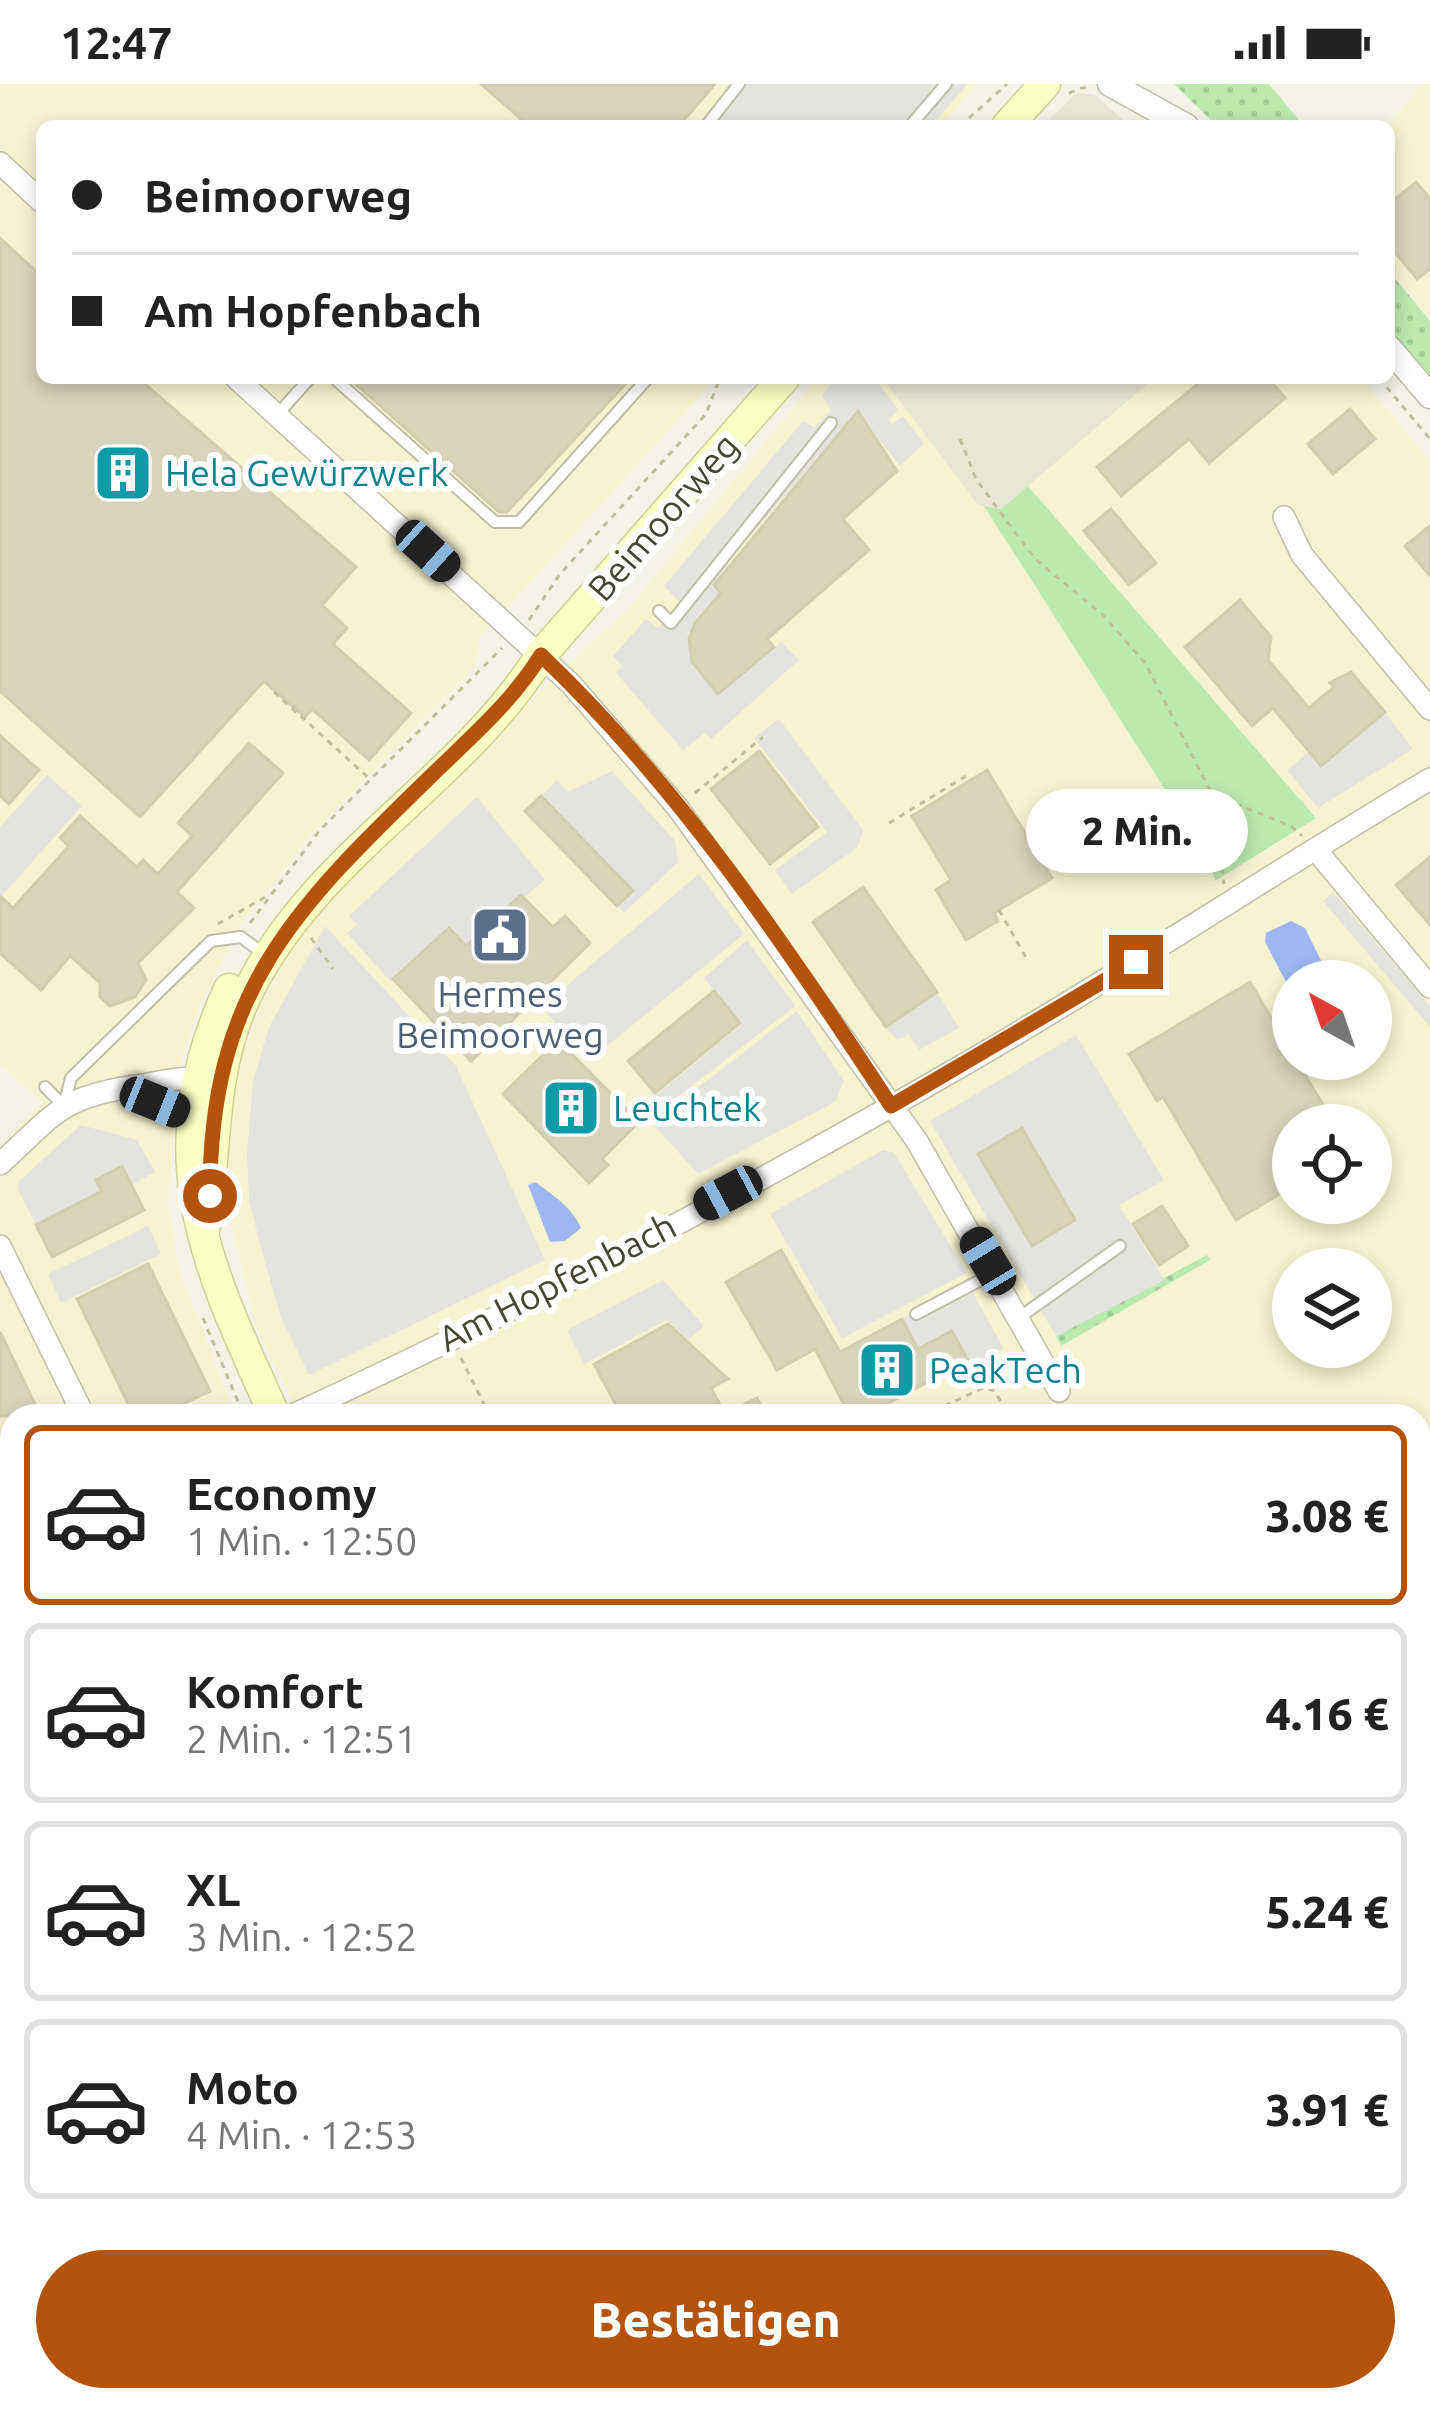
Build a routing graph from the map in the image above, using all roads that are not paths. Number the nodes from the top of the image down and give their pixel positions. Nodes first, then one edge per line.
1 (739, 84) edge
2 (946, 84) edge
3 (1046, 84) edge
4 (1111, 84) edge
5 (1151, 84) edge
6 (1176, 118) edge
7 (711, 120) edge
8 (915, 120) edge
9 (1012, 120) edge
10 (0, 163) edge
11 (36, 196) edge
12 (1395, 355) edge
13 (243, 384) edge
14 (305, 384) edge
15 (341, 384) edge
16 (643, 384) edge
17 (775, 384) edge
18 (1430, 396) edge
19 (277, 415) junction
20 (831, 423) dead end
21 (1284, 517) dead end
22 (659, 611) dead end
23 (541, 655) junction
24 (1430, 709) edge
25 (1430, 779) edge
26 (1316, 850) junction
27 (253, 946) junction
28 (1430, 987) edge
29 (208, 1079) junction
30 (138, 1086) junction
31 (45, 1088) dead end
32 (64, 1106) junction
33 (891, 1106) junction
34 (202, 1117) junction
35 (0, 1164) edge
36 (0, 1246) edge
37 (1120, 1246) dead end
38 (994, 1272) junction
39 (916, 1314) dead end
40 (1020, 1317) junction
41 (1059, 1391) dead end
42 (78, 1404) edge
43 (270, 1404) edge
44 (315, 1404) edge

1 - 7 lane
2 - 8 lane
3 - 9 main road
4 - 6 street
5 - 6 street
10 - 11 street
12 - 18 street
13 - 19 street
14 - 19 lane
15 - 16 lane
17 - 23 main road, Beimoorweg
19 - 23 street
20 - 22 lane
21 - 24 street
23 - 27 main road, Beimoorweg
23 - 33 street
25 - 26 street, Am Hopfenbach
26 - 28 street
26 - 33 street, Am Hopfenbach
27 - 29 main road, Beimoorweg
27 - 32 lane
29 - 30 street
29 - 34 main road, Beimoorweg
30 - 32 street
30 - 34 street
31 - 32 lane
32 - 35 street
33 - 38 street
33 - 44 street, Am Hopfenbach
34 - 43 main road, Beimoorweg
36 - 42 street
37 - 40 lane
38 - 39 lane
38 - 40 street
40 - 41 street

